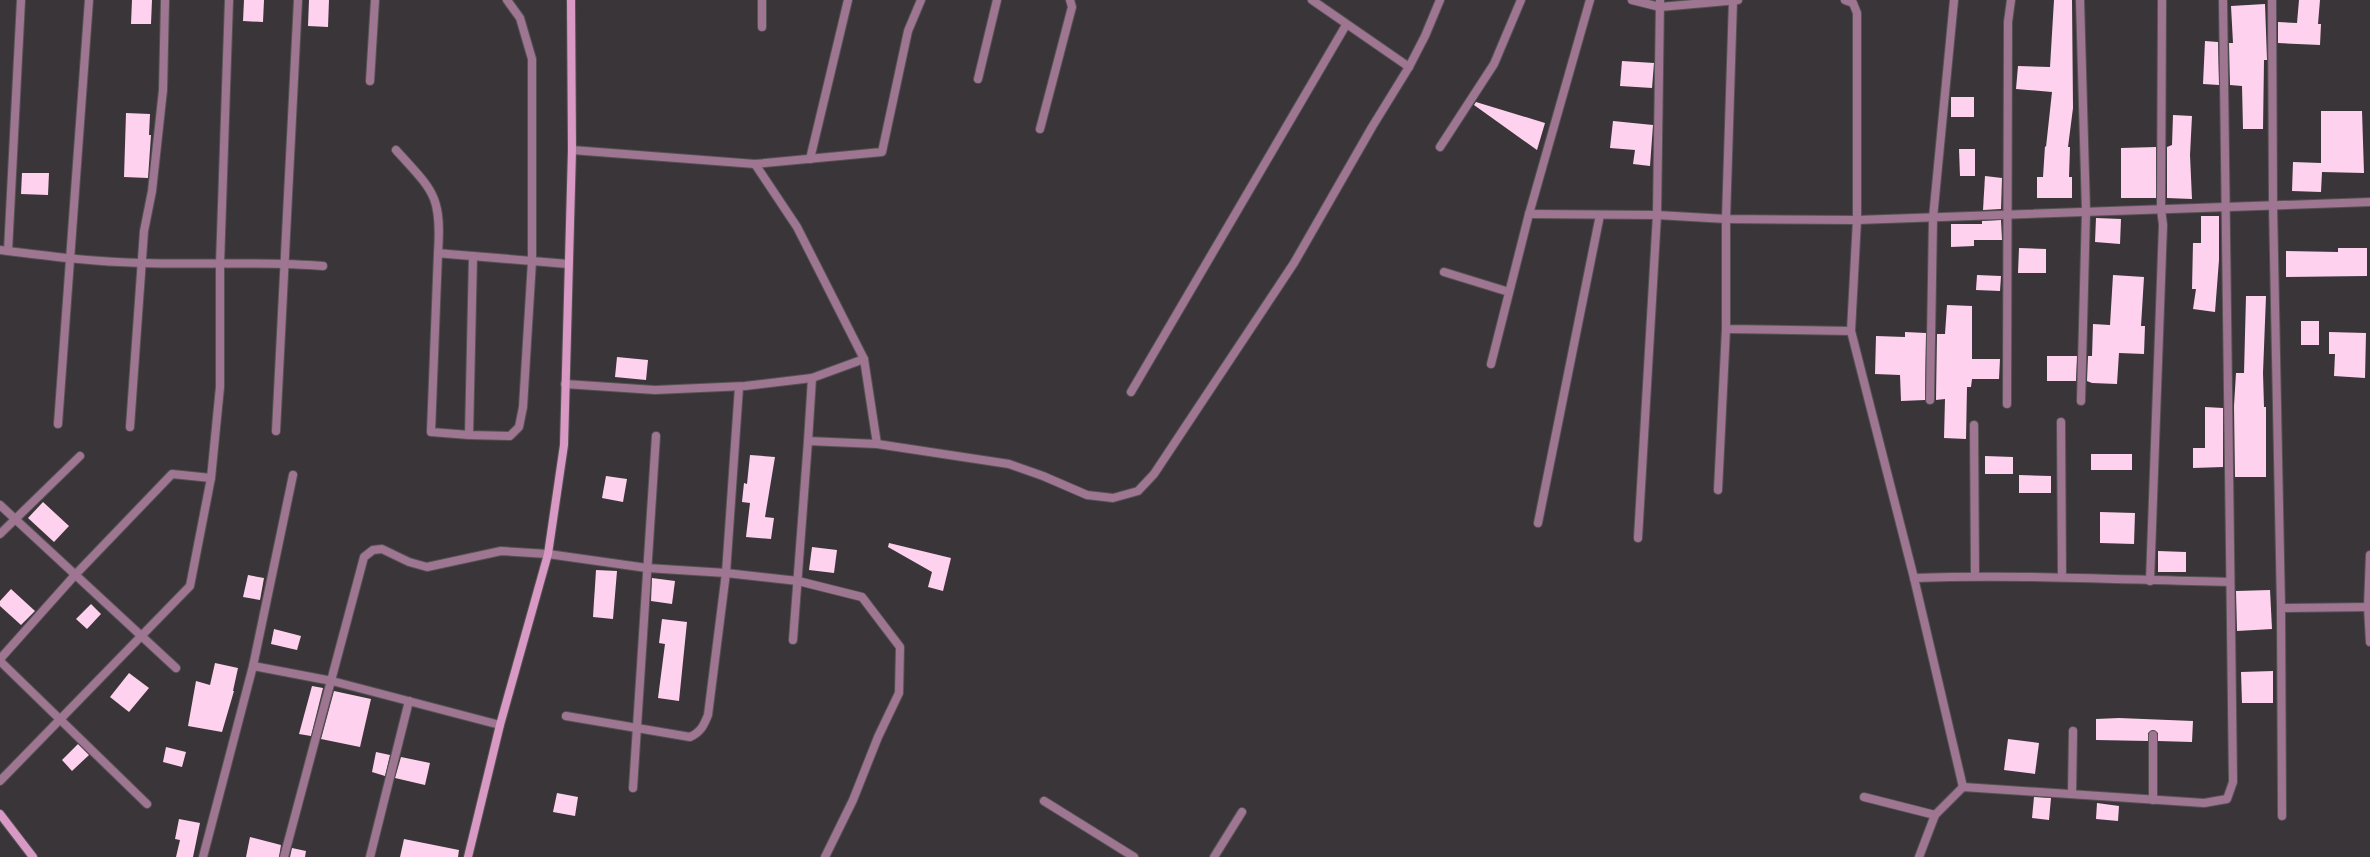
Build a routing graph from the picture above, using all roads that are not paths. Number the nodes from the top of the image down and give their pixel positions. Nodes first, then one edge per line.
1 (21, 0) edge
2 (89, 0) edge
3 (165, 0) edge
4 (230, 0) edge
5 (298, 0) edge
6 (375, 0) edge
7 (507, 0) edge
8 (571, 0) edge
9 (762, 0) edge
10 (848, 0) edge
11 (921, 0) edge
12 (997, 0) edge
13 (1070, 0) edge
14 (1312, 0) edge
15 (1440, 0) edge
16 (1521, 0) edge
17 (1590, 0) edge
18 (1632, 0) edge
19 (1733, 0) edge
20 (1738, 0) edge
21 (1845, 0) edge
22 (1954, 0) edge
23 (2011, 0) edge
24 (2080, 0) edge
25 (2162, 0) edge
26 (2223, 0) edge
27 (2272, 0) edge
28 (1660, 4) edge
29 (1346, 25) junction
30 (762, 27) dead end
31 (1409, 67) junction
32 (978, 79) dead end
33 (370, 81) dead end
34 (1040, 129) dead end
35 (1440, 147) dead end
36 (396, 150) dead end
37 (572, 150) junction
38 (810, 159) junction
39 (755, 164) junction
40 (2370, 202) edge
41 (2273, 205) junction
42 (2225, 206) junction
43 (2161, 210) junction
44 (2086, 211) junction
45 (1529, 214) junction
46 (1600, 215) junction
47 (1657, 215) junction
48 (2008, 216) junction
49 (1933, 218) junction
50 (1726, 220) junction
51 (1857, 220) junction
52 (4, 251) edge
53 (438, 252) junction
54 (473, 256) junction
55 (69, 258) junction
56 (532, 261) junction
57 (284, 262) junction
58 (141, 263) junction
59 (220, 264) junction
60 (568, 264) junction
61 (323, 266) dead end
62 (1444, 272) dead end
63 (1509, 292) junction
64 (1726, 329) junction
65 (1851, 331) junction
66 (864, 359) junction
67 (1490, 364) dead end
68 (812, 378) junction
69 (565, 384) junction
70 (739, 386) junction
71 (1131, 392) dead end
72 (1930, 400) dead end
73 (2081, 401) dead end
74 (2007, 404) dead end
75 (2060, 422) dead end
76 (58, 424) dead end
77 (1974, 425) dead end
78 (130, 427) dead end
79 (276, 431) dead end
80 (469, 436) junction
81 (656, 436) dead end
82 (808, 442) junction
83 (877, 444) junction
84 (80, 456) dead end
85 (293, 475) dead end
86 (211, 478) junction
87 (1718, 490) dead end
88 (0, 505) edge
89 (14, 519) junction
90 (1538, 523) dead end
91 (0, 534) edge
92 (1638, 538) dead end
93 (548, 554) junction
94 (2370, 555) edge
95 (648, 568) junction
96 (726, 572) junction
97 (75, 575) junction
98 (1975, 576) junction
99 (2062, 577) junction
100 (1914, 578) junction
101 (798, 581) junction
102 (2150, 581) junction
103 (2230, 582) junction
104 (2369, 607) edge
105 (2281, 608) junction
106 (141, 636) junction
107 (793, 640) dead end
108 (2370, 642) edge
109 (0, 660) edge
110 (253, 666) junction
111 (176, 668) dead end
112 (332, 681) junction
113 (409, 701) junction
114 (566, 716) dead end
115 (59, 718) junction
116 (500, 725) junction
117 (637, 729) junction
118 (2073, 731) dead end
119 (2153, 736) dead end
120 (0, 781) edge
121 (1963, 787) junction
122 (633, 788) dead end
123 (2072, 794) junction
124 (1864, 796) dead end
125 (2153, 800) junction
126 (1044, 801) dead end
127 (146, 804) dead end
128 (1242, 812) dead end
129 (0, 814) edge
130 (1935, 815) junction
131 (2282, 816) dead end
132 (34, 857) edge
133 (202, 857) edge
134 (284, 857) edge
135 (370, 857) edge
136 (468, 857) edge
137 (825, 857) edge
138 (1134, 857) edge
139 (1214, 857) edge
140 (1918, 857) edge

1 - 52 street
2 - 55 street
3 - 58 street
4 - 59 street
5 - 57 street
6 - 33 street
7 - 56 street
8 - 37 street
9 - 30 street
10 - 38 street
11 - 38 street
12 - 32 street
13 - 34 street
14 - 29 street
15 - 31 street
16 - 35 street
17 - 45 street
18 - 28 street
19 - 20 street
19 - 28 street
19 - 50 street
21 - 51 street
22 - 49 street
23 - 48 street
24 - 44 street
25 - 43 street
26 - 42 street
27 - 41 street
28 - 47 street
29 - 31 street
29 - 71 street
31 - 83 street
36 - 53 street
37 - 39 street
37 - 60 street
38 - 39 street
39 - 66 street
40 - 41 street
41 - 42 street
41 - 105 street
42 - 43 street
42 - 103 street
43 - 44 street
43 - 102 street
44 - 48 street
44 - 73 street
45 - 46 street
45 - 63 street
46 - 47 street
46 - 90 street
47 - 50 street
47 - 92 street
48 - 49 street
48 - 74 street
49 - 51 street
49 - 72 street
50 - 51 street
50 - 64 street
51 - 65 street
52 - 55 street
53 - 54 street
53 - 80 street
54 - 56 street
54 - 80 street
55 - 58 street
55 - 76 street
56 - 60 street
56 - 80 street
57 - 59 street
57 - 61 street
57 - 79 street
58 - 59 street
58 - 78 street
59 - 86 street
60 - 69 street
62 - 63 street
63 - 67 street
64 - 65 street
64 - 87 street
65 - 100 street
66 - 68 street
66 - 83 street
68 - 70 street
68 - 82 street
69 - 70 street
69 - 93 street
70 - 96 street
75 - 99 street
77 - 98 street
81 - 95 street
82 - 83 street
82 - 101 street
84 - 89 street
85 - 110 street
86 - 97 street
86 - 106 street
88 - 89 street
89 - 91 street
89 - 97 street
93 - 95 street
93 - 112 street
93 - 116 street
94 - 104 street
95 - 96 street
95 - 117 street
96 - 101 street
96 - 117 street
97 - 106 street
97 - 109 street
98 - 99 street
98 - 100 street
99 - 102 street
100 - 121 street
101 - 107 street
101 - 137 street
102 - 103 street
103 - 125 street
104 - 105 street
104 - 108 street
105 - 131 street
106 - 111 street
106 - 115 street
109 - 115 street
110 - 112 street
110 - 133 street
112 - 113 street
112 - 134 street
113 - 116 street
113 - 135 street
114 - 117 street
115 - 120 street
115 - 127 street
116 - 136 street
117 - 122 street
118 - 123 street
119 - 125 street
121 - 123 street
121 - 130 street
123 - 125 street
124 - 130 street
126 - 138 street
128 - 139 street
129 - 132 street
130 - 140 street

